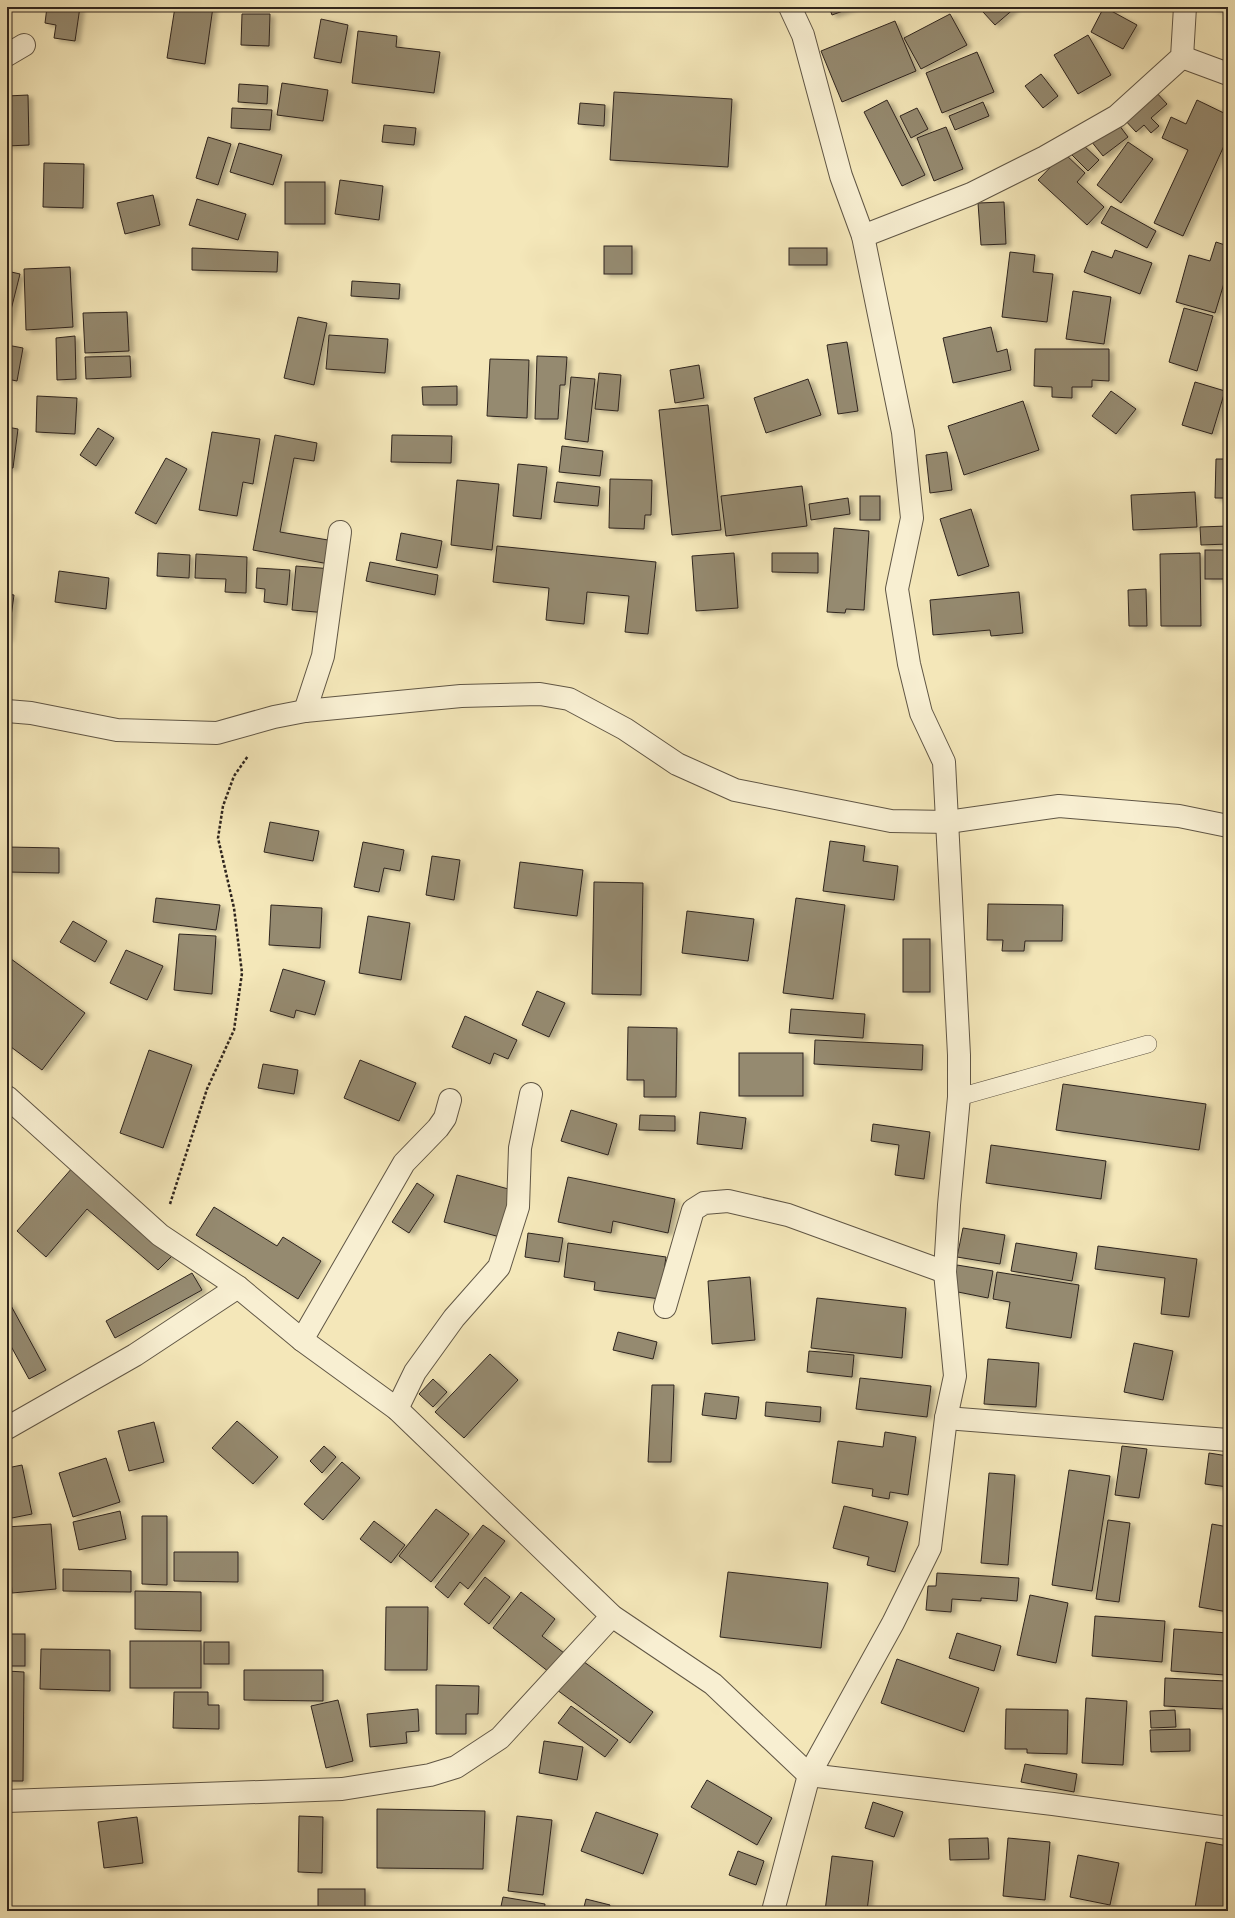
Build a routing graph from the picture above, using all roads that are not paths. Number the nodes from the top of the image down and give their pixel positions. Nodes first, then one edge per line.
1 (790, 7) edge
2 (1185, 7) edge
3 (1182, 57) junction
4 (1228, 74) edge
5 (862, 236) junction
6 (340, 532) dead end
7 (7, 711) edge
8 (305, 711) junction
9 (948, 822) junction
10 (1228, 826) edge
11 (1148, 1044) dead end
12 (531, 1094) dead end
13 (7, 1097) edge
14 (959, 1097) junction
15 (450, 1100) dead end
16 (946, 1272) junction
17 (238, 1288) junction
18 (665, 1307) dead end
19 (302, 1340) junction
20 (397, 1409) junction
21 (946, 1418) junction
22 (7, 1428) edge
23 (1228, 1440) edge
24 (612, 1616) junction
25 (809, 1775) junction
26 (7, 1802) edge
27 (1228, 1828) edge
28 (773, 1911) edge

1 - 5 street
2 - 3 street
3 - 4 street
3 - 5 street
5 - 9 street
6 - 8 street
7 - 8 street
8 - 9 street
9 - 10 street
9 - 14 street
11 - 14 lane
12 - 20 street
13 - 17 street
14 - 16 street
15 - 19 street
16 - 18 street
16 - 21 street
17 - 19 street
17 - 22 street
19 - 20 street
20 - 24 street
21 - 23 street
21 - 25 street
24 - 25 street
24 - 26 street
25 - 27 street
25 - 28 street

